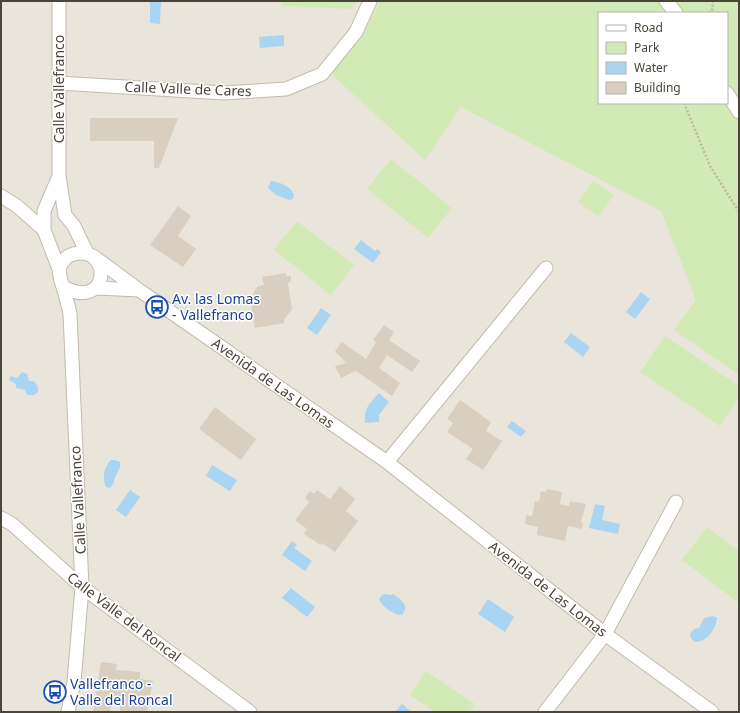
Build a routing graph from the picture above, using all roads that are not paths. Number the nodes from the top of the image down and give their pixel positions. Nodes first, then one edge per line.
1 (59, 1) edge
2 (370, 1) edge
3 (666, 1) edge
4 (675, 12) edge
5 (59, 83) junction
6 (728, 95) edge
7 (739, 112) edge
8 (59, 176) junction
9 (1, 196) edge
10 (17, 206) junction
11 (44, 211) junction
12 (65, 215) junction
13 (44, 230) junction
14 (90, 255) junction
15 (546, 268) dead end
16 (59, 269) junction
17 (63, 287) junction
18 (96, 288) junction
19 (138, 290) junction
20 (387, 462) junction
21 (676, 502) dead end
22 (1, 518) edge
23 (82, 587) junction
24 (605, 634) junction
25 (68, 712) edge
26 (250, 712) edge
27 (545, 712) edge
28 (712, 712) edge

1 - 5 street, Calle Vallefranco
2 - 5 street, Calle Valle de Cares
3 - 4 street
5 - 8 street, Calle Vallefranco
6 - 7 street
8 - 11 street, Calle Vallefranco
8 - 12 street, Calle Vallefranco
9 - 10 street
10 - 11 street
10 - 13 street
11 - 12 street
11 - 13 street, Calle Vallefranco
12 - 14 street, Calle Vallefranco
13 - 16 street, Calle Vallefranco
14 - 16 street
14 - 18 street
14 - 19 street, Avenida de Las Lomas
15 - 20 street
16 - 17 street
17 - 18 street
17 - 23 street, Calle Vallefranco
18 - 19 street
19 - 20 street, Avenida de Las Lomas
20 - 24 street, Avenida de Las Lomas
21 - 24 street
22 - 23 street, Calle Valle del Roncal
23 - 25 street, Calle Vallefranco
23 - 26 street, Calle Valle del Roncal
24 - 27 street
24 - 28 street, Avenida de Las Lomas

